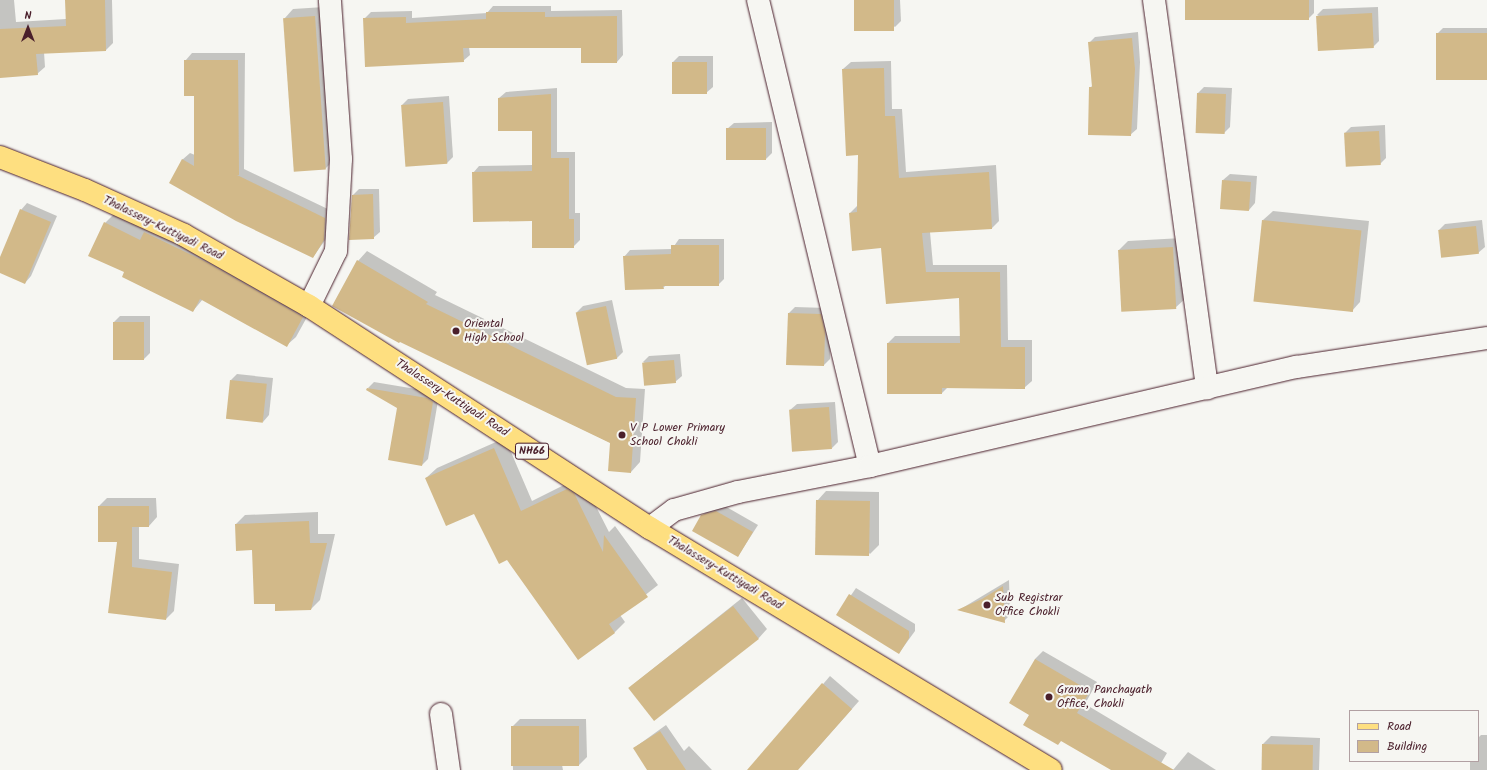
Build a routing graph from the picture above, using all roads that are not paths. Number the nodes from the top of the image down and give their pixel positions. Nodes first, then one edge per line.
1 (330, 0) edge
2 (758, 0) edge
3 (1154, 0) edge
4 (0, 157) edge
5 (309, 306) junction
6 (1487, 338) edge
7 (1207, 388) junction
8 (870, 466) junction
9 (650, 528) junction
10 (441, 714) dead end
11 (450, 770) edge
12 (1051, 770) edge

1 - 5 street
2 - 8 street
3 - 7 street
4 - 5 main road, Thalassery-Kuttiyadi Road / NH66
5 - 9 main road, Thalassery-Kuttiyadi Road / NH66
6 - 7 street
7 - 8 street
8 - 9 street
9 - 12 main road, Thalassery-Kuttiyadi Road / NH66
10 - 11 street

